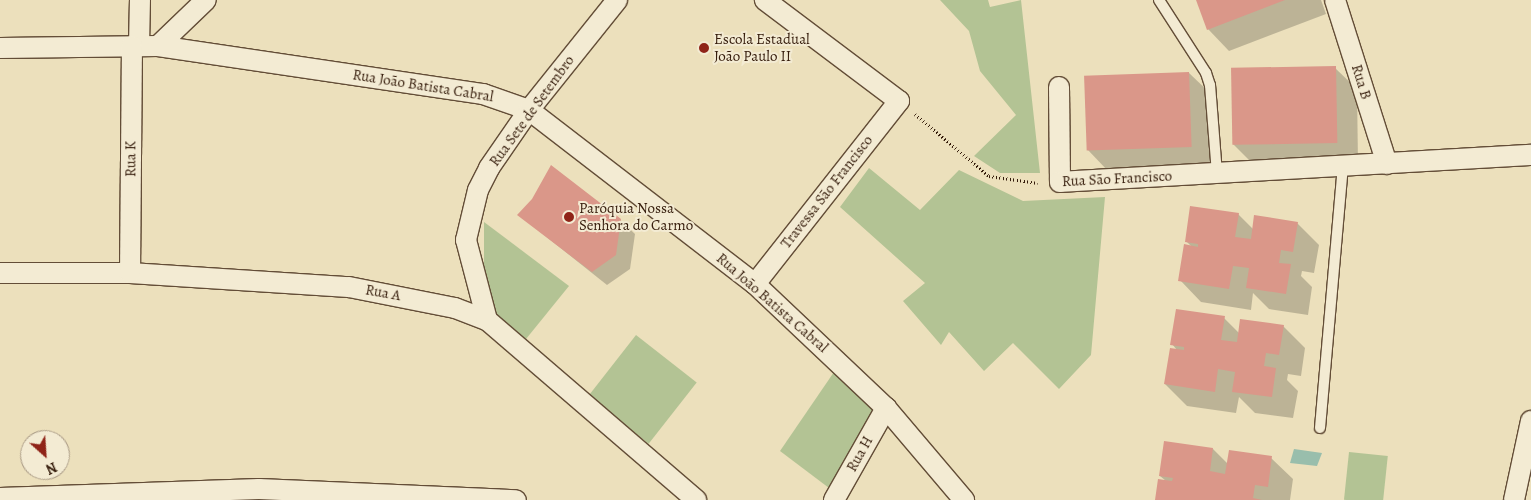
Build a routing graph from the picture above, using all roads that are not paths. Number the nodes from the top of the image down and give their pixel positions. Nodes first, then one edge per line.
1 (140, 0) edge
2 (206, 0) edge
3 (617, 0) edge
4 (765, 0) edge
5 (1159, 0) edge
6 (1335, 0) edge
7 (143, 46) junction
8 (0, 48) edge
9 (1059, 87) dead end
10 (529, 110) junction
11 (1531, 154) edge
12 (1387, 164) junction
13 (1343, 167) junction
14 (1217, 174) junction
15 (0, 273) edge
16 (130, 273) junction
17 (755, 284) junction
18 (487, 320) junction
19 (886, 408) junction
20 (1531, 421) edge
21 (1320, 428) dead end
22 (259, 494) edge
23 (0, 498) edge
24 (516, 500) edge
25 (696, 500) edge
26 (834, 500) edge
27 (964, 500) edge
28 (1514, 500) edge

1 - 7 street, Rua K
2 - 7 street
3 - 10 street, Rua Sete de Setembro
4 - 17 street, Travessa São Francisco
5 - 14 lane
6 - 12 street, Rua B
7 - 8 street, Rua João Batista Cabral
7 - 10 street, Rua João Batista Cabral
7 - 16 street, Rua K
9 - 14 street, Rua São Francisco
10 - 17 street, Rua João Batista Cabral
10 - 18 street, Rua Sete de Setembro
11 - 12 street, Rua São Francisco
12 - 13 street, Rua São Francisco
13 - 14 street, Rua São Francisco
13 - 21 lane
15 - 16 street, Rua A
16 - 18 street, Rua A
17 - 19 street, Rua João Batista Cabral
18 - 25 street, Rua A
19 - 26 street, Rua H
19 - 27 street, Rua João Batista Cabral
20 - 28 street
22 - 23 street
22 - 24 street

